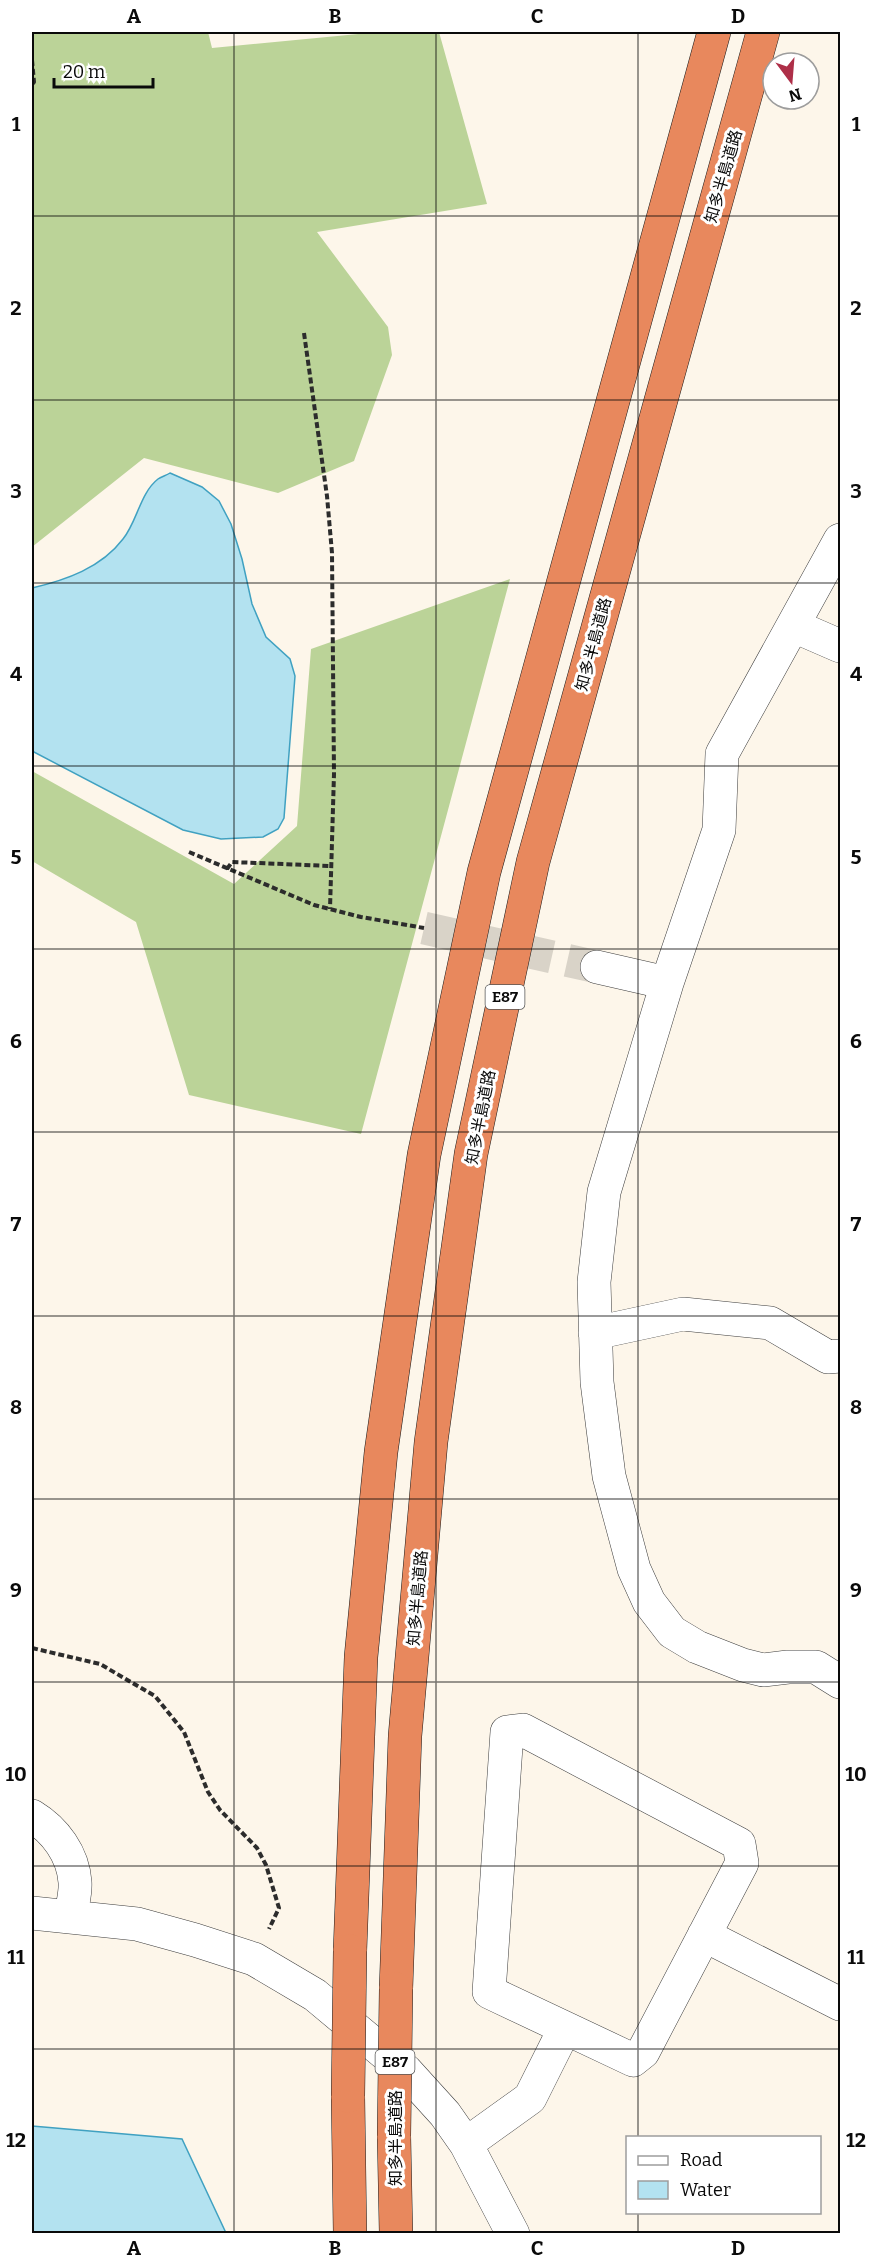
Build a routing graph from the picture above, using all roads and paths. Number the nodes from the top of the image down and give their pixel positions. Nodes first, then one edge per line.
1 (714, 32) edge
2 (763, 32) edge
3 (32, 60) edge
4 (32, 85) edge
5 (304, 333) dead end
6 (840, 540) edge
7 (794, 626) junction
8 (840, 646) edge
9 (189, 852) dead end
10 (331, 866) junction
11 (227, 869) junction
12 (330, 909) junction
13 (424, 928) tunnel mouth
14 (597, 967) tunnel mouth
15 (668, 983) junction
16 (595, 1333) junction
17 (840, 1356) edge
18 (32, 1648) edge
19 (840, 1682) edge
20 (32, 1816) edge
21 (32, 1913) edge
22 (71, 1916) junction
23 (704, 1935) junction
24 (254, 1959) junction
25 (840, 2004) edge
26 (565, 2028) junction
27 (466, 2144) junction
28 (350, 2234) edge
29 (396, 2234) edge
30 (513, 2234) edge

1 - 28 highway, bridge
2 - 29 highway, 知多半島道路 / E87, bridge
3 - 4 path
5 - 10 path
6 - 7 street
7 - 8 street
7 - 15 street
9 - 11 path
10 - 11 path
10 - 12 path
11 - 12 path
12 - 13 path
14 - 15 street
15 - 16 street
16 - 17 street
16 - 19 street
18 - 24 path
20 - 22 street
21 - 22 street
22 - 24 street
23 - 25 street
23 - 26 street
23 - 26 street
24 - 27 street
26 - 27 street
27 - 30 street

